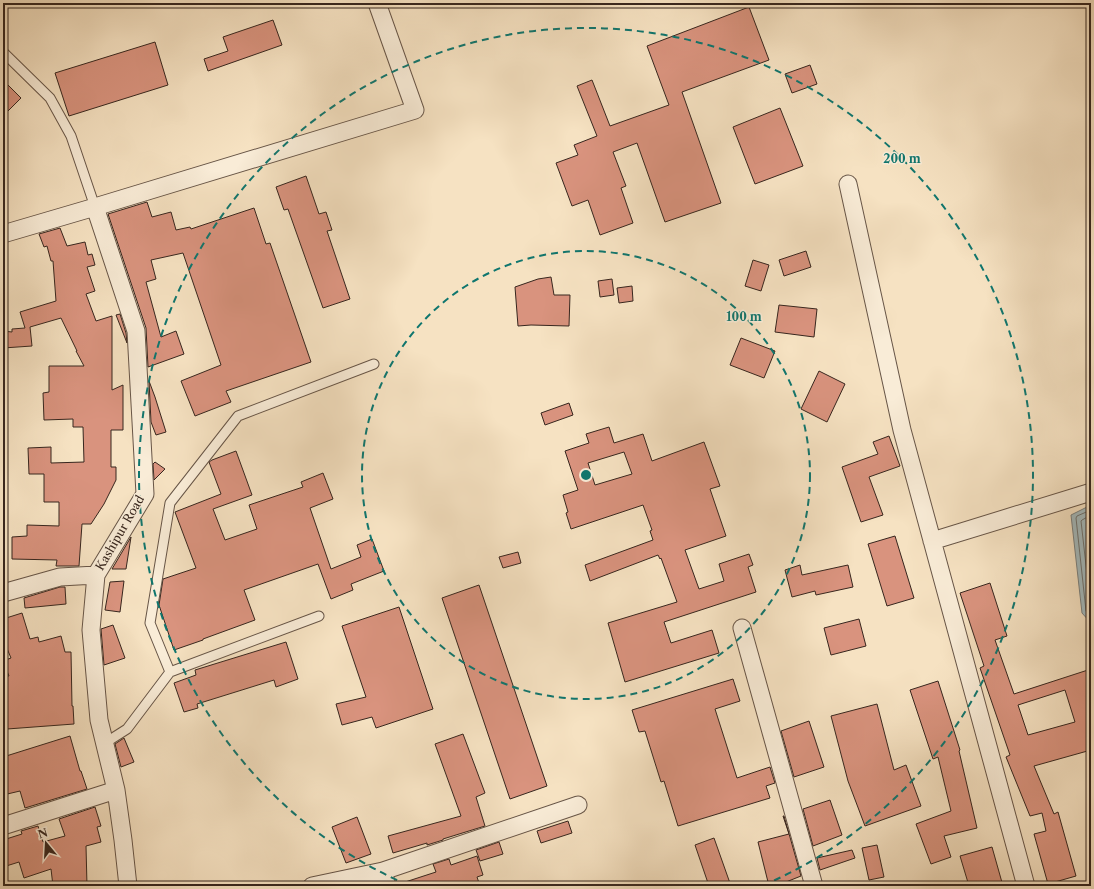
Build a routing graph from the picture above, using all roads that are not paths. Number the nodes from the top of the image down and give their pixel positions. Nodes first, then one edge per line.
1 (377, 3) edge
2 (3, 52) edge
3 (848, 184) dead end
4 (95, 207) junction
5 (3, 234) edge
6 (374, 364) dead end
7 (1091, 492) edge
8 (932, 541) junction
9 (96, 575) junction
10 (3, 593) edge
11 (319, 616) dead end
12 (742, 628) dead end
13 (170, 672) junction
14 (105, 743) junction
15 (116, 790) junction
16 (578, 805) dead end
17 (3, 826) edge
18 (385, 878) edge
19 (128, 886) edge
20 (312, 886) edge
21 (814, 886) edge
22 (1026, 886) edge

1 - 4 street
2 - 4 lane
3 - 8 street
4 - 5 street
4 - 9 street, Kashipur Road
6 - 13 lane
7 - 8 street
8 - 22 street
9 - 10 street
9 - 14 street, Kashipur Road
11 - 13 lane
12 - 21 street
13 - 14 lane
14 - 15 street, Kashipur Road
15 - 17 street
15 - 19 street, Kashipur Road
16 - 18 street
18 - 20 street

